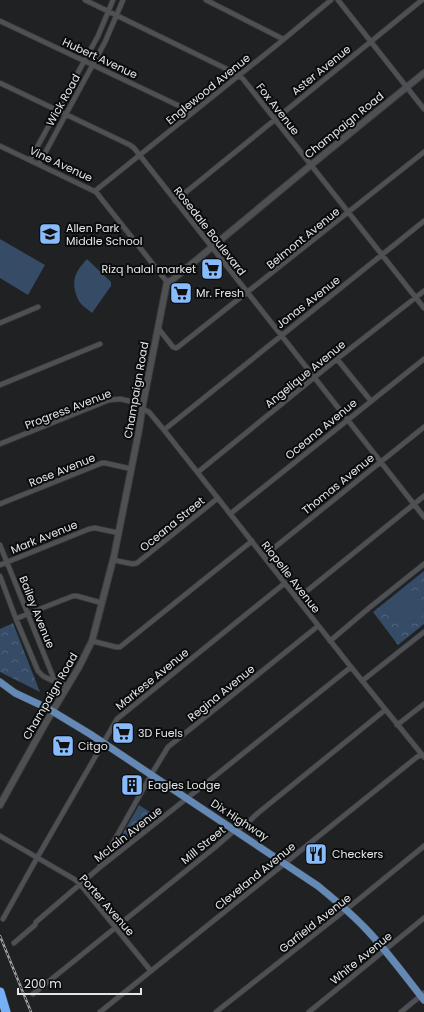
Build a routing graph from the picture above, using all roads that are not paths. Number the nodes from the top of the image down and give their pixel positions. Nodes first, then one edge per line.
1 (85, 0) edge
2 (113, 0) edge
3 (123, 0) edge
4 (206, 0) edge
5 (331, 0) edge
6 (338, 0) edge
7 (422, 0) edge
8 (108, 11) junction
9 (117, 16) junction
10 (0, 21) edge
11 (284, 39) junction
12 (370, 42) junction
13 (84, 61) junction
14 (93, 65) junction
15 (424, 73) edge
16 (239, 75) junction
17 (0, 84) edge
18 (407, 87) junction
19 (424, 109) edge
20 (57, 110) junction
21 (192, 112) junction
22 (66, 114) junction
23 (274, 119) junction
24 (0, 146) edge
25 (424, 152) edge
26 (140, 155) junction
27 (30, 160) junction
28 (38, 164) junction
29 (311, 165) junction
30 (95, 191) junction
31 (175, 201) junction
32 (348, 213) junction
33 (424, 221) edge
34 (212, 247) junction
35 (382, 255) junction
36 (167, 282) junction
37 (424, 291) edge
38 (248, 293) junction
39 (416, 298) junction
40 (38, 308) dead end
41 (424, 308) edge
42 (0, 323) edge
43 (158, 328) junction
44 (281, 335) junction
45 (100, 344) dead end
46 (337, 359) junction
47 (424, 359) edge
48 (314, 377) junction
49 (0, 385) edge
50 (371, 401) junction
51 (143, 407) junction
52 (347, 420) junction
53 (424, 427) edge
54 (164, 430) junction
55 (0, 444) edge
56 (380, 462) junction
57 (132, 469) junction
58 (198, 472) junction
59 (424, 496) edge
60 (218, 498) junction
61 (0, 504) edge
62 (414, 504) junction
63 (230, 514) junction
64 (424, 517) edge
65 (119, 533) junction
66 (252, 541) junction
67 (0, 545) edge
68 (264, 556) junction
69 (113, 560) junction
70 (7, 562) junction
71 (424, 564) edge
72 (0, 565) edge
73 (0, 576) edge
74 (285, 583) junction
75 (298, 599) junction
76 (102, 603) junction
77 (27, 614) junction
78 (16, 619) junction
79 (318, 626) junction
80 (424, 632) edge
81 (92, 641) junction
82 (330, 641) junction
83 (351, 667) junction
84 (362, 681) junction
85 (0, 682) edge
86 (68, 688) junction
87 (0, 690) edge
88 (15, 693) junction
89 (424, 704) edge
90 (385, 710) junction
91 (53, 711) junction
92 (397, 725) junction
93 (103, 743) junction
94 (423, 756) edge
95 (151, 775) junction
96 (186, 799) junction
97 (0, 804) edge
98 (235, 830) junction
99 (0, 836) edge
100 (424, 846) edge
101 (37, 858) junction
102 (284, 863) junction
103 (99, 868) junction
104 (80, 884) junction
105 (346, 909) junction
106 (424, 918) edge
107 (3, 919) dead end
108 (115, 927) junction
109 (14, 944) dead end
110 (385, 950) junction
111 (151, 971) junction
112 (0, 992) edge
113 (32, 994) dead end
114 (423, 996) edge
115 (6, 1012) edge
116 (100, 1012) edge
117 (216, 1012) edge
118 (309, 1012) edge
119 (401, 1012) edge

1 - 8 street, Fox Avenue
2 - 8 street, Wick Road
3 - 9 street, Wick Road
4 - 11 street
5 - 11 street, Englewood Avenue
6 - 12 street
7 - 12 street, Aster Avenue
8 - 9 street, Fox Avenue
8 - 13 street, Wick Road
9 - 14 street, Wick Road
9 - 16 street, Fox Avenue
10 - 13 street, Hubert Avenue
11 - 16 street, Englewood Avenue
12 - 18 street
12 - 23 street, Aster Avenue
13 - 14 street, Hubert Avenue
13 - 20 street, Wick Road
14 - 21 street, Hubert Avenue
14 - 22 street, Wick Road
15 - 18 street, Champaign Road
16 - 21 street, Englewood Avenue
16 - 23 street, Fox Avenue
17 - 20 street, Rosedale Boulevard
18 - 19 street
18 - 29 street, Champaign Road
20 - 22 street, Rosedale Boulevard
20 - 27 street, Wick Road
21 - 26 street, Englewood Avenue
22 - 26 street, Rosedale Boulevard
22 - 28 street, Wick Road
23 - 29 street, Fox Avenue
23 - 31 street, Aster Avenue
24 - 27 street, Vine Avenue
25 - 32 street, Belmont Avenue
26 - 30 street, Englewood Avenue
26 - 31 street, Rosedale Boulevard
27 - 28 street, Vine Avenue
28 - 30 street, Vine Avenue
29 - 32 street, Fox Avenue
29 - 34 street, Champaign Road
30 - 36 street, Vine Avenue
31 - 34 street, Rosedale Boulevard
32 - 35 street, Fox Avenue
32 - 38 street, Belmont Avenue
33 - 35 street, Jonas Avenue
34 - 36 street, Champaign Road
34 - 38 street, Rosedale Boulevard
35 - 39 street, Fox Avenue
35 - 44 street, Jonas Avenue
36 - 43 street, Champaign Road
37 - 39 street, Angelique Avenue
38 - 43 street, Belmont Avenue
38 - 44 street, Rosedale Boulevard
39 - 41 street, Fox Avenue
39 - 46 street, Angelique Avenue
40 - 42 street
43 - 51 street, Champaign Road
44 - 48 street, Rosedale Boulevard
44 - 54 street, Jonas Avenue
45 - 49 street
46 - 48 street, Angelique Avenue
46 - 50 street
47 - 50 street, Oceana Avenue
48 - 52 street, Rosedale Boulevard
48 - 58 street, Angelique Avenue
50 - 52 street, Oceana Avenue
51 - 54 street, Riopelle Avenue
51 - 55 street, Progress Avenue
51 - 57 street, Champaign Road
52 - 56 street, Rosedale Boulevard
52 - 63 street, Oceana Avenue
53 - 56 street, Thomas Avenue
54 - 58 street, Riopelle Avenue
56 - 62 street, Rosedale Boulevard
56 - 68 street, Thomas Avenue
57 - 61 street, Rose Avenue
57 - 65 street, Champaign Road
58 - 60 street, Riopelle Avenue
59 - 62 street
60 - 63 street, Riopelle Avenue
60 - 69 street, Oceana Street
62 - 64 street, Rosedale Boulevard
62 - 75 street
63 - 66 street, Riopelle Avenue
65 - 69 street, Champaign Road
65 - 70 street, Mark Avenue
66 - 68 street, Riopelle Avenue
66 - 81 street
67 - 70 street, Bailey Avenue
68 - 74 street, Riopelle Avenue
69 - 76 street, Champaign Road
70 - 72 street, Mark Avenue
70 - 77 street, Bailey Avenue
71 - 82 street
73 - 78 street, Bailey Avenue
74 - 75 street, Riopelle Avenue
74 - 93 street, Markese Avenue
75 - 79 street, Riopelle Avenue
76 - 77 street
76 - 81 street, Champaign Road
77 - 78 street
77 - 86 street, Bailey Avenue
78 - 86 street, Bailey Avenue
79 - 82 street, Riopelle Avenue
79 - 95 street, Regina Avenue
80 - 84 street
81 - 86 street, Champaign Road
82 - 83 street, Riopelle Avenue
83 - 84 street, Riopelle Avenue
83 - 96 street, McLain Avenue
84 - 90 street, Riopelle Avenue
85 - 88 main road, Dix Highway
86 - 91 street, Champaign Road
87 - 88 main road, Dix Highway
88 - 91 main road, Dix Highway
89 - 92 street
90 - 92 street, Riopelle Avenue
90 - 98 street, Mill Street
91 - 93 main road, Dix Highway
91 - 97 street, Champaign Road
92 - 94 street, Riopelle Avenue
93 - 95 main road, Dix Highway
93 - 101 street, Markese Avenue
94 - 102 street, Cleveland Avenue
95 - 96 main road, Dix Highway
95 - 103 street, Regina Avenue
96 - 98 main road, Dix Highway
96 - 103 street, McLain Avenue
98 - 102 main road, Dix Highway
98 - 108 street, Mill Street
99 - 101 street, Porter Avenue
100 - 105 street, Garfield Avenue
101 - 104 street, Porter Avenue
101 - 107 street, Markese Avenue
102 - 105 main road, Dix Highway
102 - 111 street, Cleveland Avenue
103 - 104 street, McLain Avenue
104 - 108 street, Porter Avenue
104 - 109 street, McLain Avenue
105 - 110 main road, Dix Highway
105 - 117 street, Garfield Avenue
106 - 110 street, White Avenue
108 - 111 street, Porter Avenue
108 - 113 street, Mill Street
110 - 114 main road, Dix Highway
110 - 118 street, White Avenue
111 - 116 street, Cleveland Avenue
112 - 115 highway
114 - 119 street

